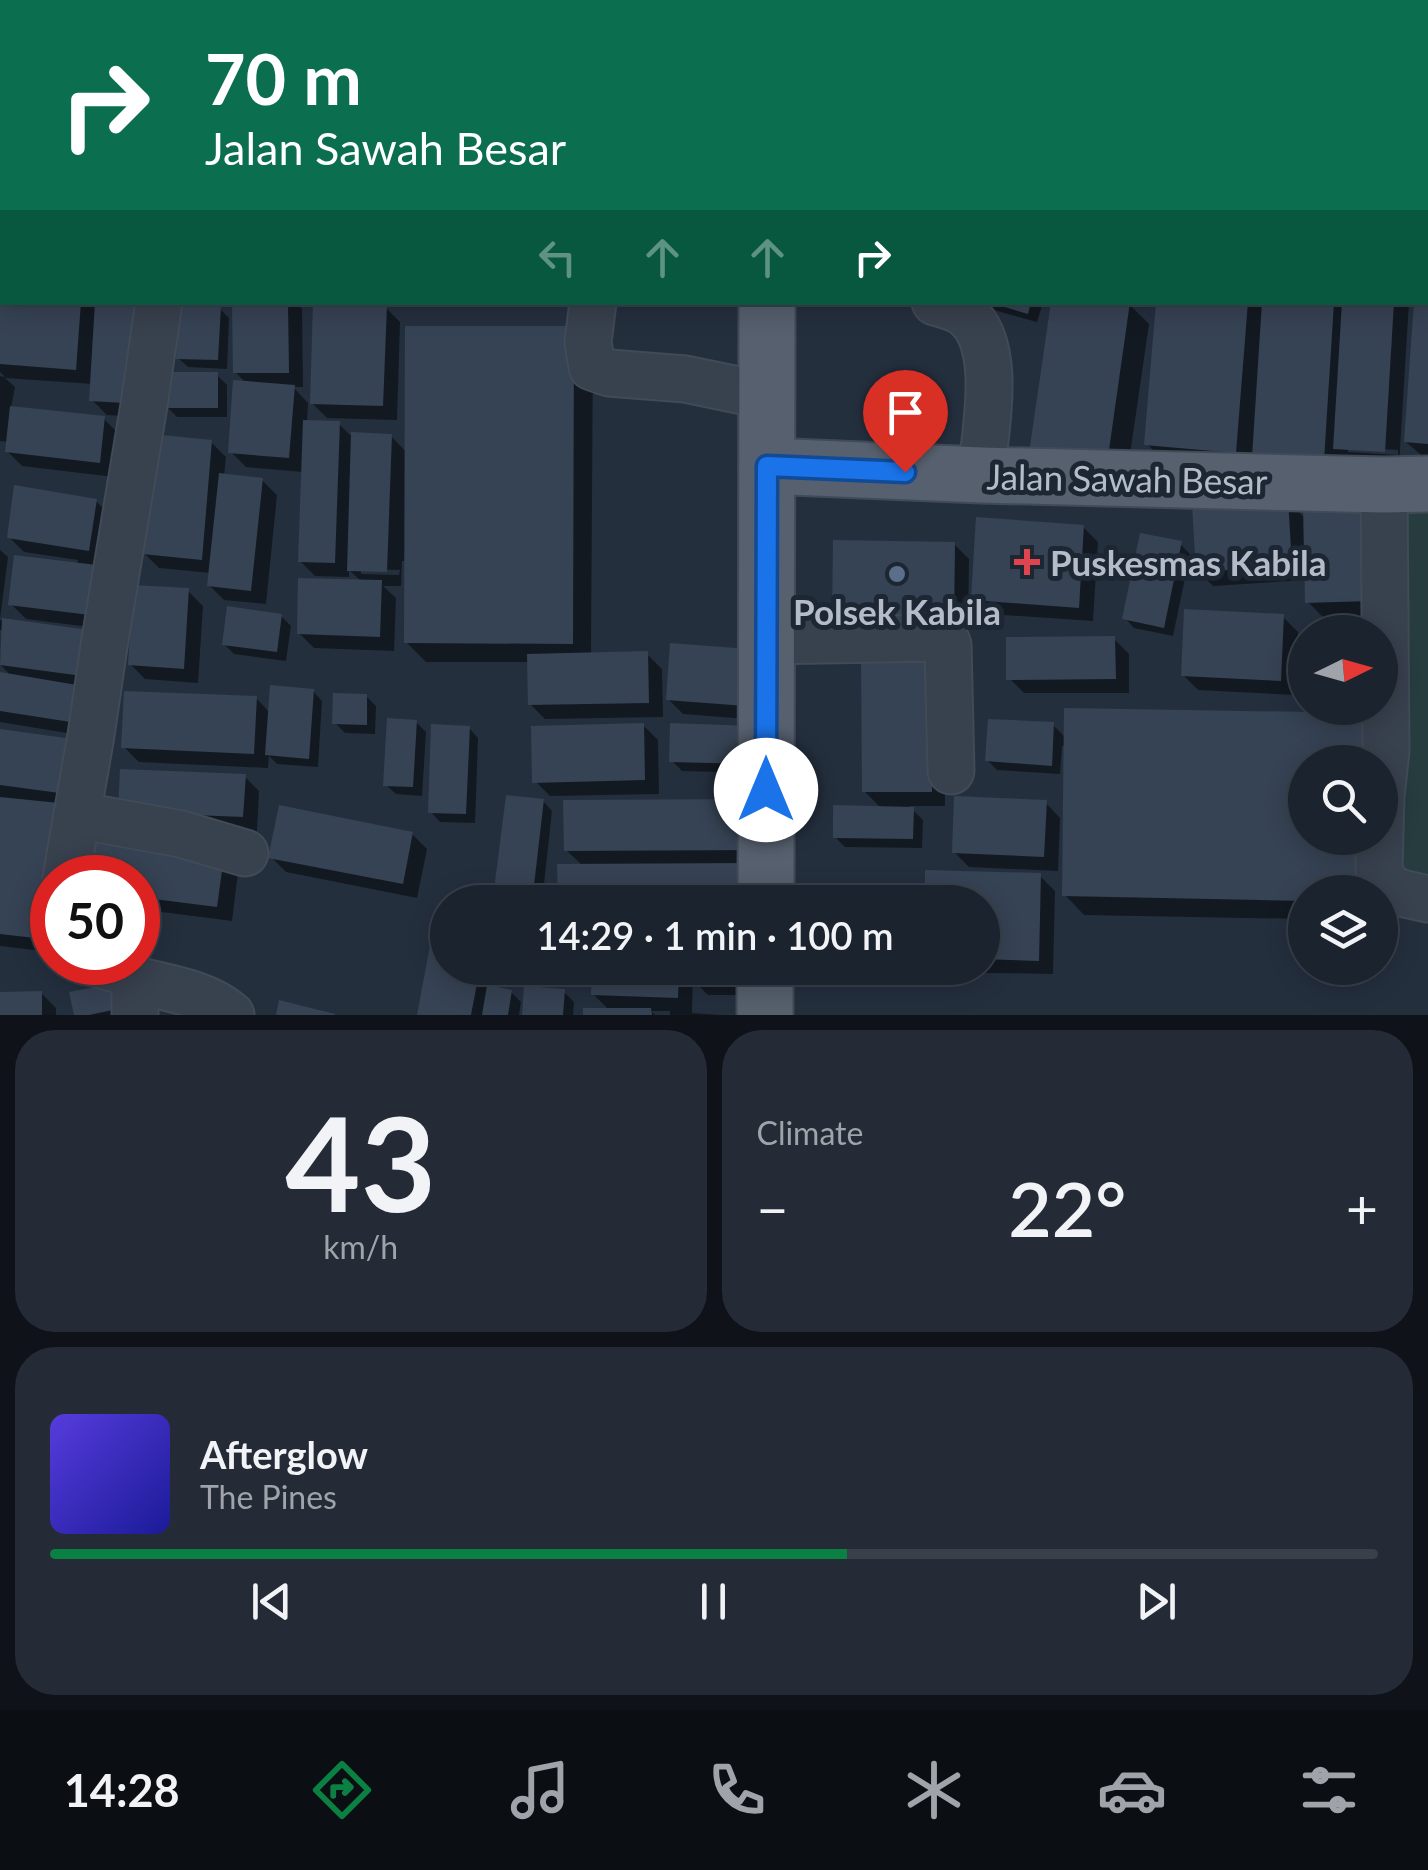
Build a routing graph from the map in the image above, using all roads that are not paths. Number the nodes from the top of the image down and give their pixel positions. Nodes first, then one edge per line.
1 (159, 305) edge
2 (593, 305) edge
3 (767, 305) edge
4 (945, 305) edge
5 (766, 396) junction
6 (767, 466) junction
7 (982, 476) junction
8 (1406, 485) edge
9 (767, 642) junction
10 (951, 771) dead end
11 (77, 815) junction
12 (245, 853) dead end
13 (70, 855) edge
14 (766, 885) edge
15 (1428, 899) edge
16 (765, 985) edge
17 (135, 998) edge
18 (232, 1015) edge
19 (765, 1015) edge

1 - 11 street
2 - 5 street
3 - 5 main road
4 - 7 street
5 - 6 main road
6 - 7 main road, Jalan Sawah Besar
6 - 9 main road
7 - 8 main road, Jalan Sawah Besar
8 - 15 street
9 - 10 street
9 - 14 main road
11 - 12 street
11 - 13 street
16 - 19 main road
17 - 18 street

